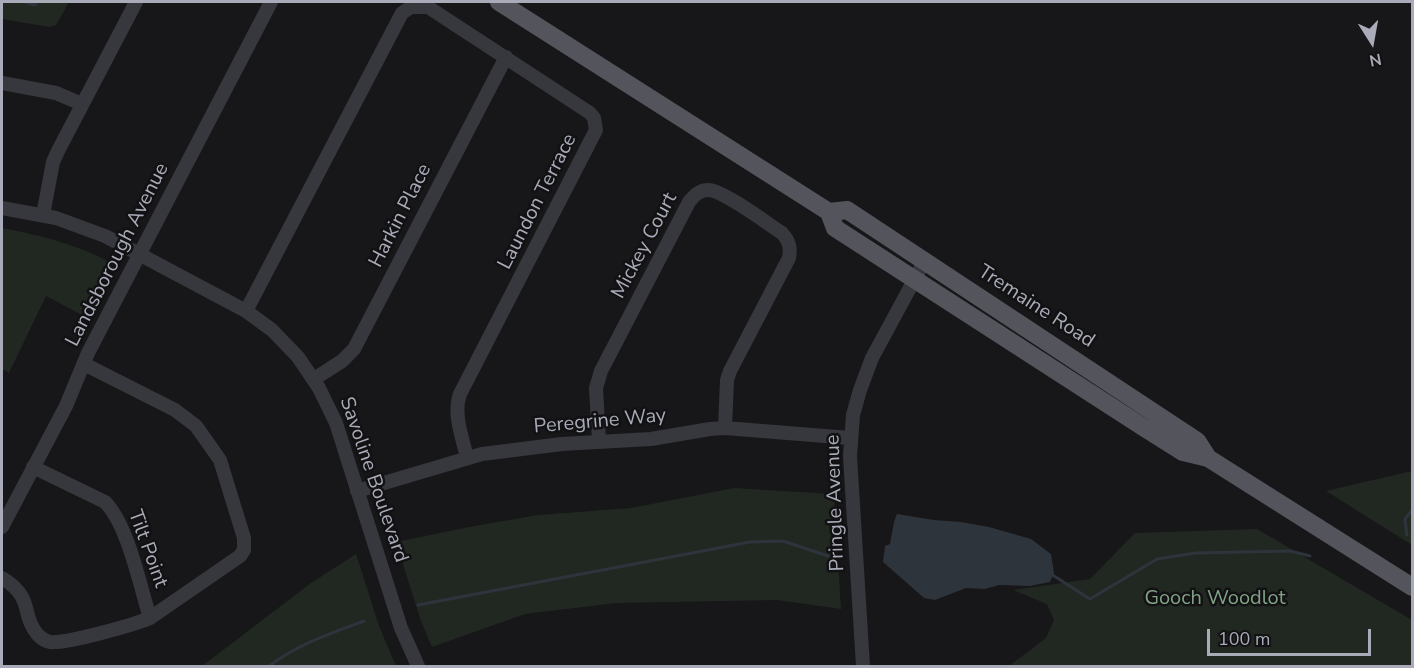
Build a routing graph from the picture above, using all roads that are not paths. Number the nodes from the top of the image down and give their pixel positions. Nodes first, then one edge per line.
1 (136, 2) edge
2 (271, 2) edge
3 (499, 2) edge
4 (506, 57) junction
5 (2, 83) edge
6 (82, 104) junction
7 (2, 208) edge
8 (829, 212) junction
9 (43, 215) junction
10 (140, 254) junction
11 (925, 260) junction
12 (915, 279) junction
13 (246, 311) junction
14 (84, 364) junction
15 (314, 379) junction
16 (725, 428) junction
17 (850, 438) junction
18 (599, 441) junction
19 (466, 457) junction
20 (1208, 458) junction
21 (33, 467) junction
22 (357, 491) junction
23 (2, 527) edge
24 (2, 578) edge
25 (1413, 587) edge
26 (150, 618) junction
27 (418, 666) edge
28 (863, 666) edge

1 - 6 street
2 - 10 street, Landsborough Avenue
3 - 8 main road, Tremaine Road
4 - 13 street, Laundon Terrace
4 - 15 street, Harkin Place
4 - 19 street, Laundon Terrace
5 - 6 street
6 - 9 street
7 - 9 street, Savoline Boulevard
8 - 11 main road, Tremaine Road
8 - 12 main road, Tremaine Road
9 - 10 street, Savoline Boulevard
10 - 13 street, Savoline Boulevard
10 - 14 street, Landsborough Avenue
11 - 12 street, Pringle Avenue
11 - 20 main road, Tremaine Road
12 - 17 street, Pringle Avenue
12 - 20 main road, Tremaine Road
13 - 15 street, Savoline Boulevard
14 - 21 street, Landsborough Avenue
14 - 26 street
15 - 22 street, Savoline Boulevard
16 - 17 street, Peregrine Way
16 - 18 street, Peregrine Way
16 - 18 street, Mickey Court
17 - 28 street, Pringle Avenue
18 - 19 street, Peregrine Way
19 - 22 street, Peregrine Way
20 - 25 main road, Tremaine Road
21 - 23 street, Landsborough Avenue
21 - 26 street, Tilt Point
22 - 27 street, Savoline Boulevard
24 - 26 street

